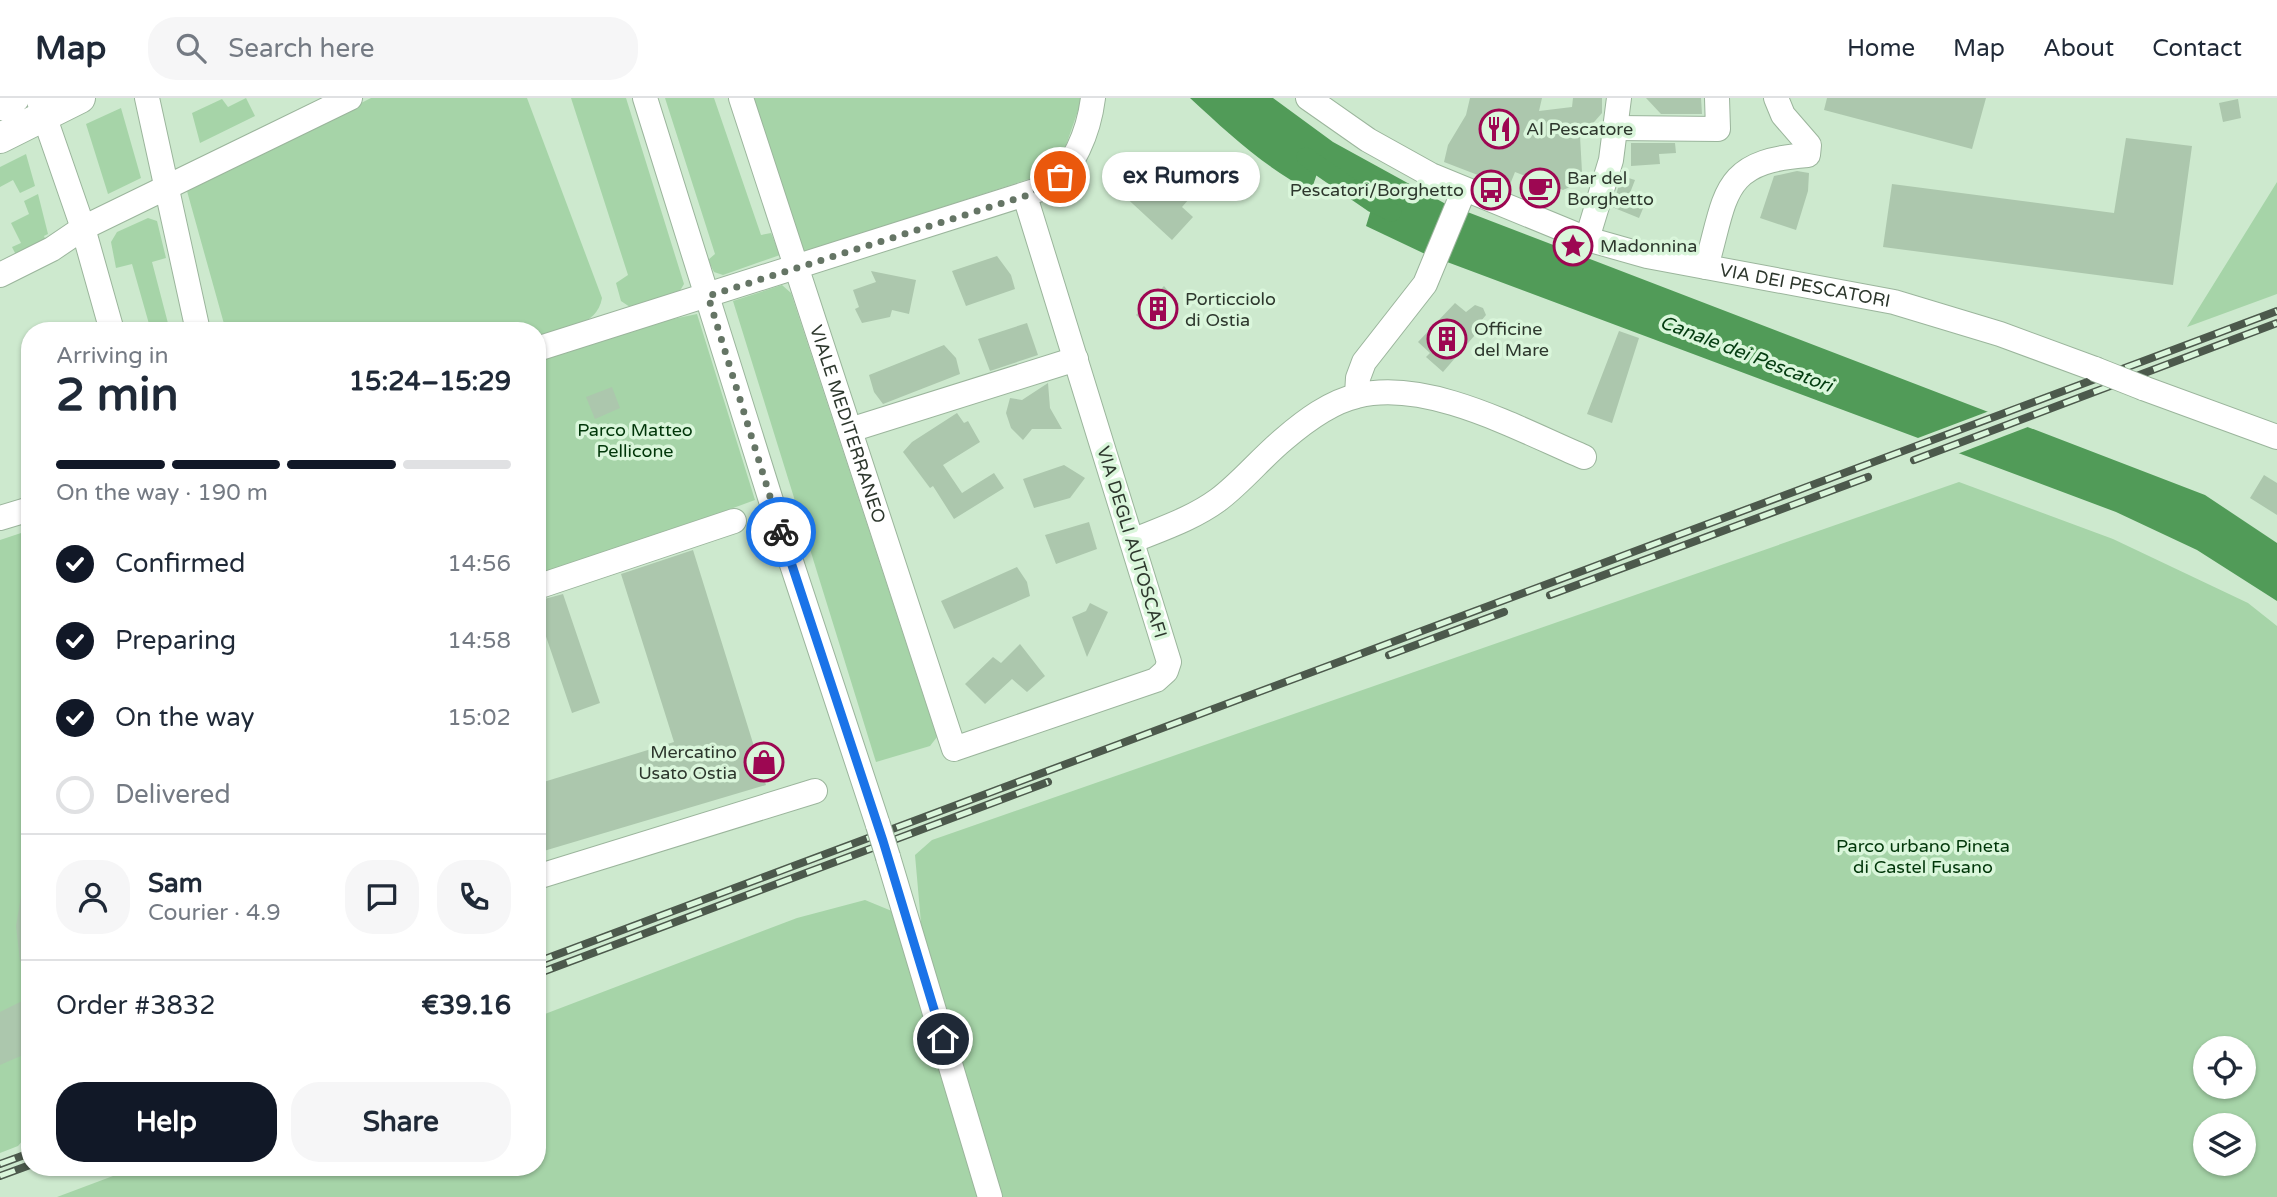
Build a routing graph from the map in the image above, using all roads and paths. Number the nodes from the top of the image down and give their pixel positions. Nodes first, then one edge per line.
1 (14, 98) edge
2 (80, 98) edge
3 (147, 98) edge
4 (350, 98) edge
5 (645, 98) edge
6 (741, 98) edge
7 (1093, 98) edge
8 (1308, 98) edge
9 (1619, 98) edge
10 (1717, 98) edge
11 (1776, 98) edge
12 (0, 105) edge
13 (41, 107) edge
14 (1617, 128) junction
15 (0, 138) edge
16 (169, 188) junction
17 (1464, 190) junction
18 (1025, 196) junction
19 (83, 228) junction
20 (1587, 239) junction
21 (796, 267) junction
22 (1706, 267) junction
23 (0, 275) edge
24 (708, 296) junction
25 (109, 322) edge
26 (196, 322) edge
27 (546, 346) edge
28 (1076, 359) junction
29 (1357, 395) junction
30 (850, 430) junction
31 (2277, 438) edge
32 (1584, 457) dead end
33 (21, 511) edge
34 (0, 517) edge
35 (734, 521) dead end
36 (1132, 541) junction
37 (546, 584) edge
38 (954, 749) joint
39 (815, 791) dead end
40 (546, 874) edge
41 (990, 1197) edge

1 - 12 main road
2 - 13 main road
3 - 16 street
4 - 16 street
5 - 24 street
6 - 21 street, VIALE MEDITERRANEO
7 - 18 street
8 - 17 street, VIA DEI PESCATORI
9 - 14 street
10 - 14 street
11 - 22 street
13 - 15 main road
13 - 19 street
14 - 20 street
16 - 19 street
16 - 26 street
17 - 20 street, VIA DEI PESCATORI
17 - 29 street
18 - 21 street
18 - 28 street, VIA DEGLI AUTOSCAFI
19 - 23 street
19 - 25 street
20 - 22 street, VIA DEI PESCATORI
21 - 24 street
21 - 30 street, VIALE MEDITERRANEO
22 - 31 street, VIA DEI PESCATORI, bridge
24 - 27 street
24 - 41 street, bridge
28 - 30 street
28 - 36 street, VIA DEGLI AUTOSCAFI
29 - 32 street
29 - 36 street
30 - 38 street, VIALE MEDITERRANEO
33 - 34 street
35 - 37 street
36 - 38 street, VIA DEGLI AUTOSCAFI
39 - 40 street

